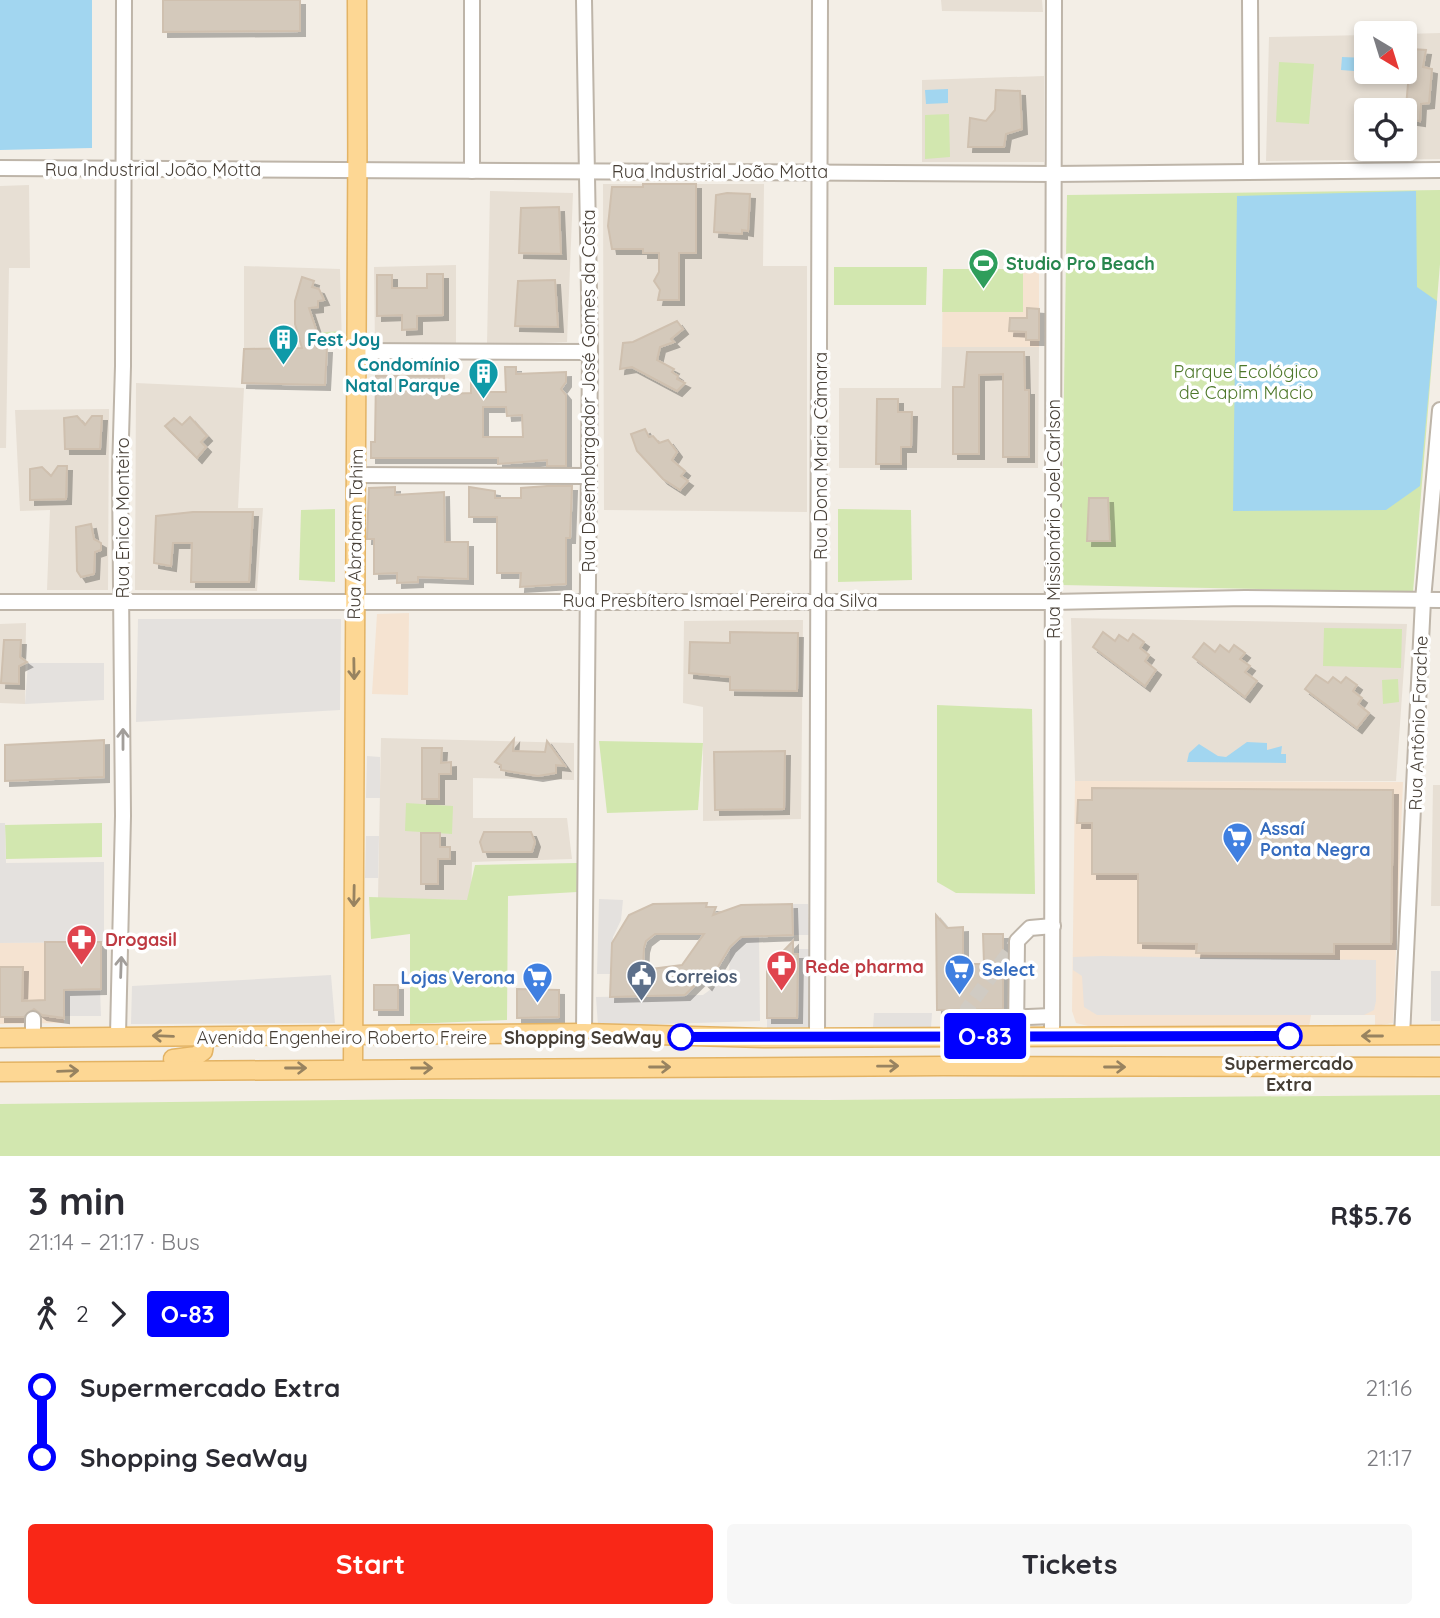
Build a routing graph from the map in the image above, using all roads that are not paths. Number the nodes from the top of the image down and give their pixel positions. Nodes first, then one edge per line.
1 (124, 0) edge
2 (357, 0) edge
3 (472, 0) edge
4 (584, 0) edge
5 (821, 0) edge
6 (1054, 0) edge
7 (1250, 0) edge
8 (0, 168) edge
9 (123, 168) junction
10 (360, 169) junction
11 (1251, 169) junction
12 (472, 170) junction
13 (586, 170) junction
14 (1440, 170) edge
15 (820, 171) junction
16 (1054, 174) junction
17 (356, 351) junction
18 (590, 352) junction
19 (1440, 410) edge
20 (355, 475) junction
21 (589, 476) junction
22 (589, 600) junction
23 (1423, 600) junction
24 (1440, 600) edge
25 (353, 601) junction
26 (820, 601) junction
27 (1052, 601) junction
28 (0, 602) edge
29 (122, 604) junction
30 (1053, 926) junction
31 (1052, 1016) junction
32 (1017, 1017) junction
33 (962, 1020) dead end
34 (584, 1033) junction
35 (118, 1035) junction
36 (1440, 1035) edge
37 (353, 1036) junction
38 (1402, 1036) junction
39 (817, 1037) junction
40 (1016, 1037) junction
41 (1052, 1037) junction
42 (0, 1038) edge
43 (205, 1038) junction
44 (1440, 1067) edge
45 (353, 1068) junction
46 (108, 1069) junction
47 (0, 1072) edge

1 - 9 street, Rua Enico Monteiro
2 - 10 main road, Rua Abraham Tahim
3 - 12 street
4 - 13 street, Rua Desembargador José Gomes da Costa
5 - 15 street, Rua Dona Maria Câmara
6 - 16 street, Rua Missionário Joel Carlson
7 - 11 street
8 - 9 street, Rua Industrial João Motta
9 - 10 street, Rua Industrial João Motta
9 - 29 street, Rua Enico Monteiro
10 - 12 street, Rua Industrial João Motta
10 - 17 main road, Rua Abraham Tahim
11 - 14 street, Rua Industrial João Motta
11 - 16 street, Rua Industrial João Motta
12 - 13 street, Rua Industrial João Motta
13 - 15 street, Rua Industrial João Motta
13 - 18 street, Rua Desembargador José Gomes da Costa
15 - 16 street, Rua Industrial João Motta
15 - 26 street, Rua Dona Maria Câmara
16 - 27 street, Rua Missionário Joel Carlson
17 - 18 street
17 - 20 main road, Rua Abraham Tahim
18 - 21 street, Rua Desembargador José Gomes da Costa
19 - 23 street, Rua Antônio Farache
20 - 21 street
20 - 25 main road, Rua Abraham Tahim
21 - 22 street, Rua Desembargador José Gomes da Costa
22 - 25 street, Rua Presbítero Ismael Pereira da Silva
22 - 26 street, Rua Presbítero Ismael Pereira da Silva
22 - 34 street, Rua Desembargador José Gomes da Costa
23 - 24 street, Rua Presbítero Ismael Pereira da Silva
23 - 27 street, Rua Presbítero Ismael Pereira da Silva
23 - 38 street, Rua Antônio Farache
25 - 29 street, Rua Presbítero Ismael Pereira da Silva
25 -> 37 main road, Rua Abraham Tahim
26 - 27 street, Rua Presbítero Ismael Pereira da Silva
26 - 39 street, Rua Dona Maria Câmara
27 - 30 street, Rua Missionário Joel Carlson
28 - 29 street, Rua Presbítero Ismael Pereira da Silva
35 -> 29 street, Rua Enico Monteiro
30 - 31 street, Rua Missionário Joel Carlson
30 - 32 street
31 - 32 street
31 - 41 street, Rua Missionário Joel Carlson
32 - 33 street
32 - 40 street
34 - 37 main road, Avenida Engenheiro Roberto Freire
34 - 39 main road, Avenida Engenheiro Roberto Freire
35 - 42 main road, Avenida Engenheiro Roberto Freire
43 -> 35 main road, Avenida Engenheiro Roberto Freire
36 - 38 main road, Avenida Engenheiro Roberto Freire
37 - 43 main road, Avenida Engenheiro Roberto Freire
37 - 45 main road, Rua Abraham Tahim
38 -> 41 main road, Avenida Engenheiro Roberto Freire
39 - 40 main road, Avenida Engenheiro Roberto Freire
40 - 41 main road, Avenida Engenheiro Roberto Freire
43 - 46 main road
45 -> 44 main road, Avenida Engenheiro Roberto Freire
46 -> 45 main road, Avenida Engenheiro Roberto Freire
47 -> 46 main road, Avenida Engenheiro Roberto Freire

